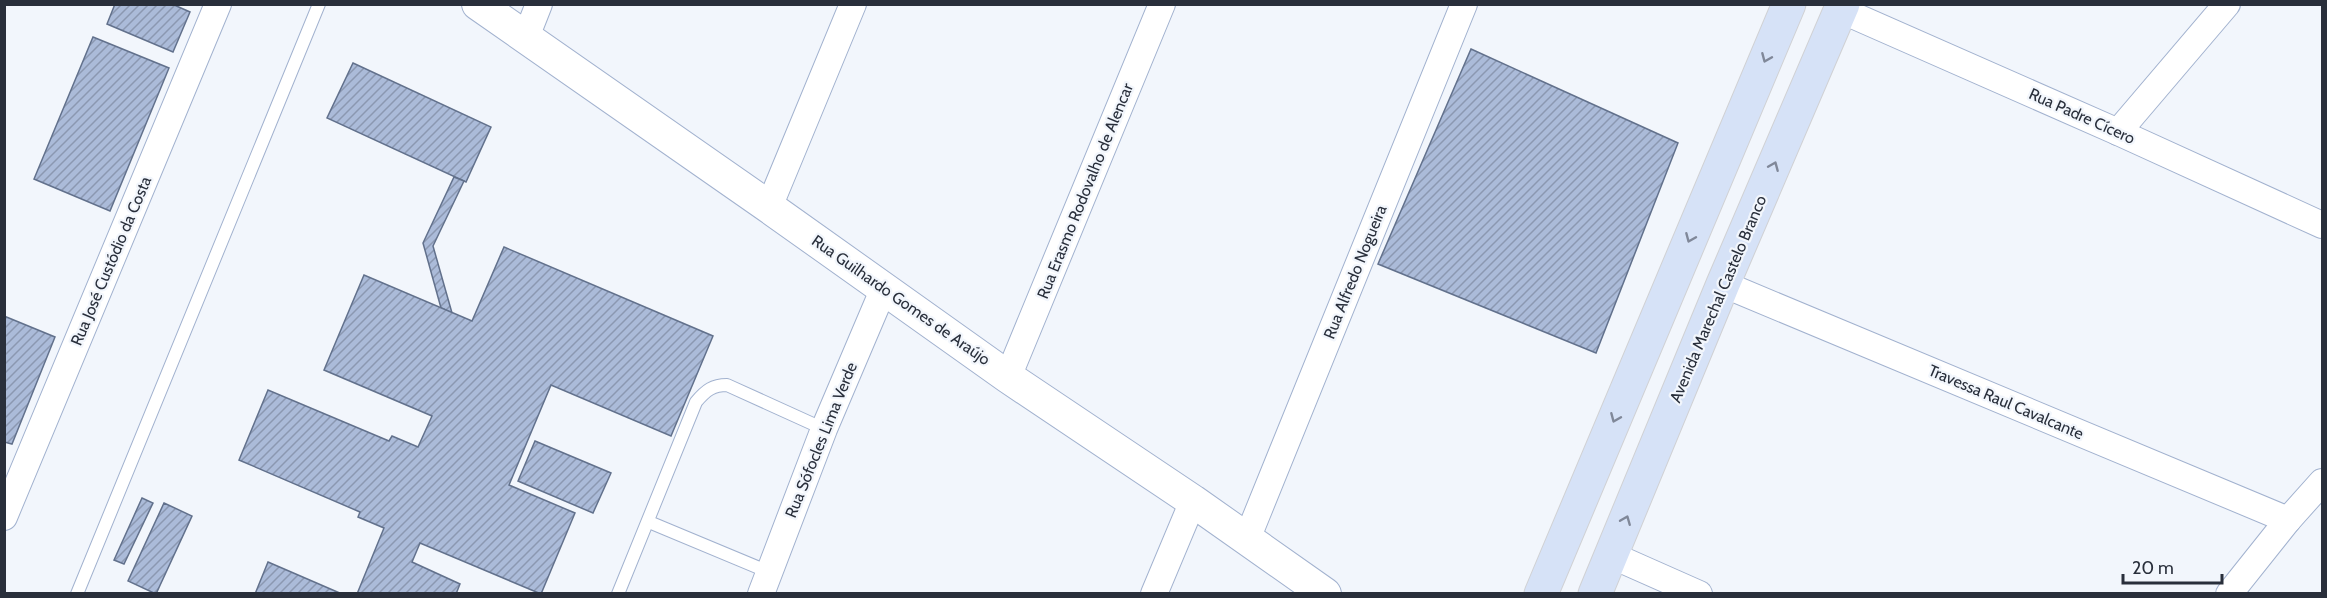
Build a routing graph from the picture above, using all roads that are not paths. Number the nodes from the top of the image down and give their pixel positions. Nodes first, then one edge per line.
1 (218, 4) edge
2 (319, 4) edge
3 (478, 4) edge
4 (539, 4) edge
5 (853, 4) edge
6 (1162, 4) edge
7 (1464, 4) edge
8 (1789, 4) edge
9 (2227, 4) edge
10 (1842, 7) edge
11 (526, 37) junction
12 (2118, 132) junction
13 (769, 207) junction
14 (2322, 225) edge
15 (1723, 284) junction
16 (884, 288) junction
17 (1008, 377) junction
18 (824, 429) junction
19 (2322, 482) edge
20 (1193, 501) junction
21 (4, 517) edge
22 (2288, 520) junction
23 (649, 522) junction
24 (1247, 539) junction
25 (1611, 555) junction
26 (765, 583) edge
27 (77, 594) edge
28 (618, 594) edge
29 (1154, 594) edge
30 (1325, 594) edge
31 (1541, 594) edge
32 (1595, 594) edge
33 (1699, 594) edge
34 (2229, 594) edge

1 - 21 street, Rua José Custódio da Costa
2 - 27 lane
3 - 11 street, Rua Guilhardo Gomes de Araújo
4 - 11 street
5 - 13 street
6 - 17 street, Rua Erasmo Rodovalho de Alencar
7 - 24 street, Rua Alfredo Nogueira
8 -> 31 main road
9 - 12 street
10 - 12 street, Rua Padre Cícero
15 -> 10 main road, Avenida Marechal Castelo Branco
11 - 13 street, Rua Guilhardo Gomes de Araújo
12 - 14 street, Rua Padre Cícero
13 - 16 street, Rua Guilhardo Gomes de Araújo
15 - 22 street, Travessa Raul Cavalcante
25 -> 15 main road, Avenida Marechal Castelo Branco
16 - 17 street, Rua Guilhardo Gomes de Araújo
16 - 18 street, Rua Sófocles Lima Verde
17 - 20 street, Rua Guilhardo Gomes de Araújo
18 - 23 lane
18 - 26 street, Rua Sófocles Lima Verde
19 - 22 street
20 - 24 street, Rua Guilhardo Gomes de Araújo
20 - 29 street
22 - 34 street
23 - 26 lane
23 - 28 lane
24 - 30 street, Rua Guilhardo Gomes de Araújo
25 - 32 main road, Avenida Marechal Castelo Branco
25 - 33 street

